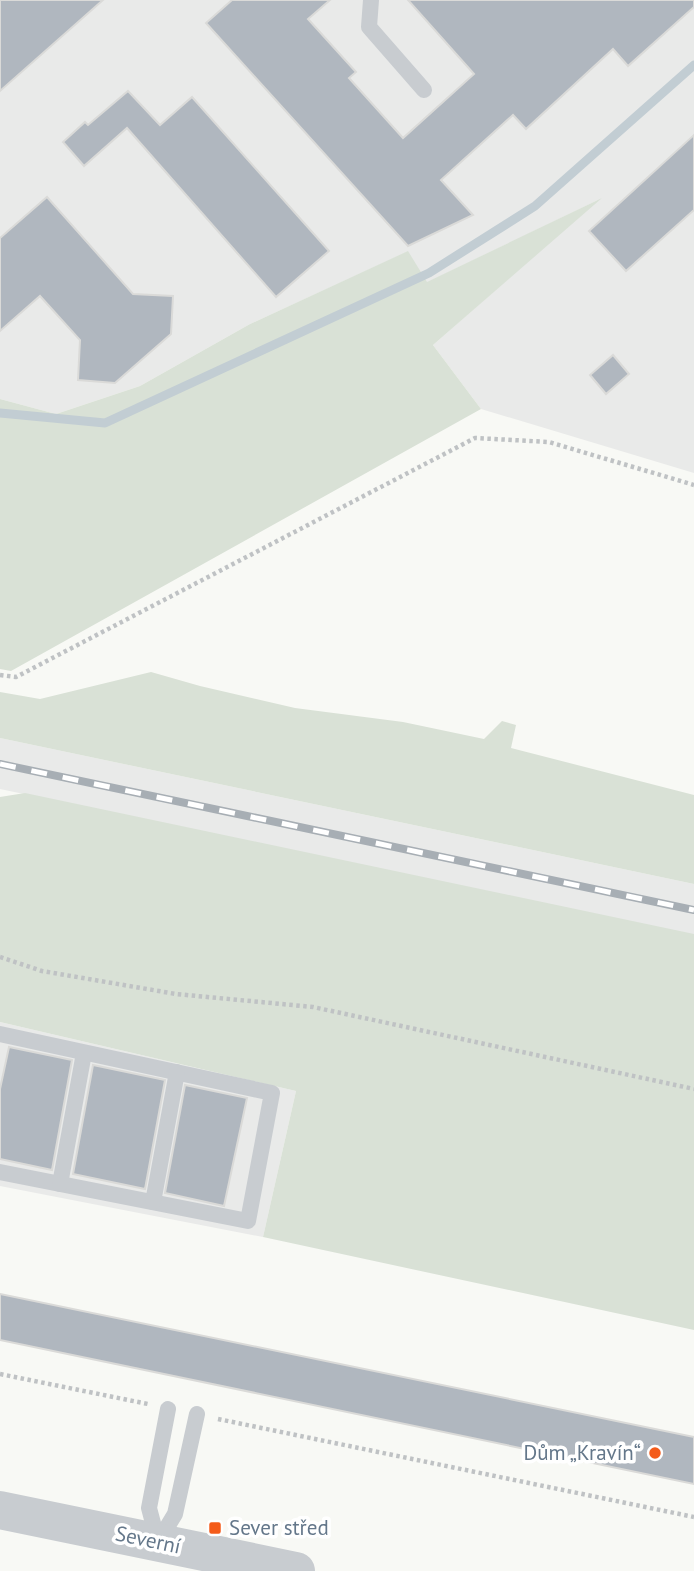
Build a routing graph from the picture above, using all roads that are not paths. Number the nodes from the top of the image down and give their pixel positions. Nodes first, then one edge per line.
1 (371, 0) edge
2 (424, 90) dead end
3 (0, 1034) edge
4 (84, 1053) junction
5 (177, 1072) junction
6 (0, 1172) edge
7 (60, 1184) junction
8 (153, 1202) junction
9 (168, 1409) road end
10 (197, 1414) road end
11 (0, 1510) edge
12 (158, 1542) junction
13 (296, 1571) edge

1 - 2 lane
3 - 4 lane
4 - 5 lane
4 - 7 lane
5 - 8 lane
5 - 8 lane
6 - 7 lane
7 - 8 lane
9 - 12 lane
10 - 12 lane
11 - 12 street, Severní
12 - 13 street, Severní

